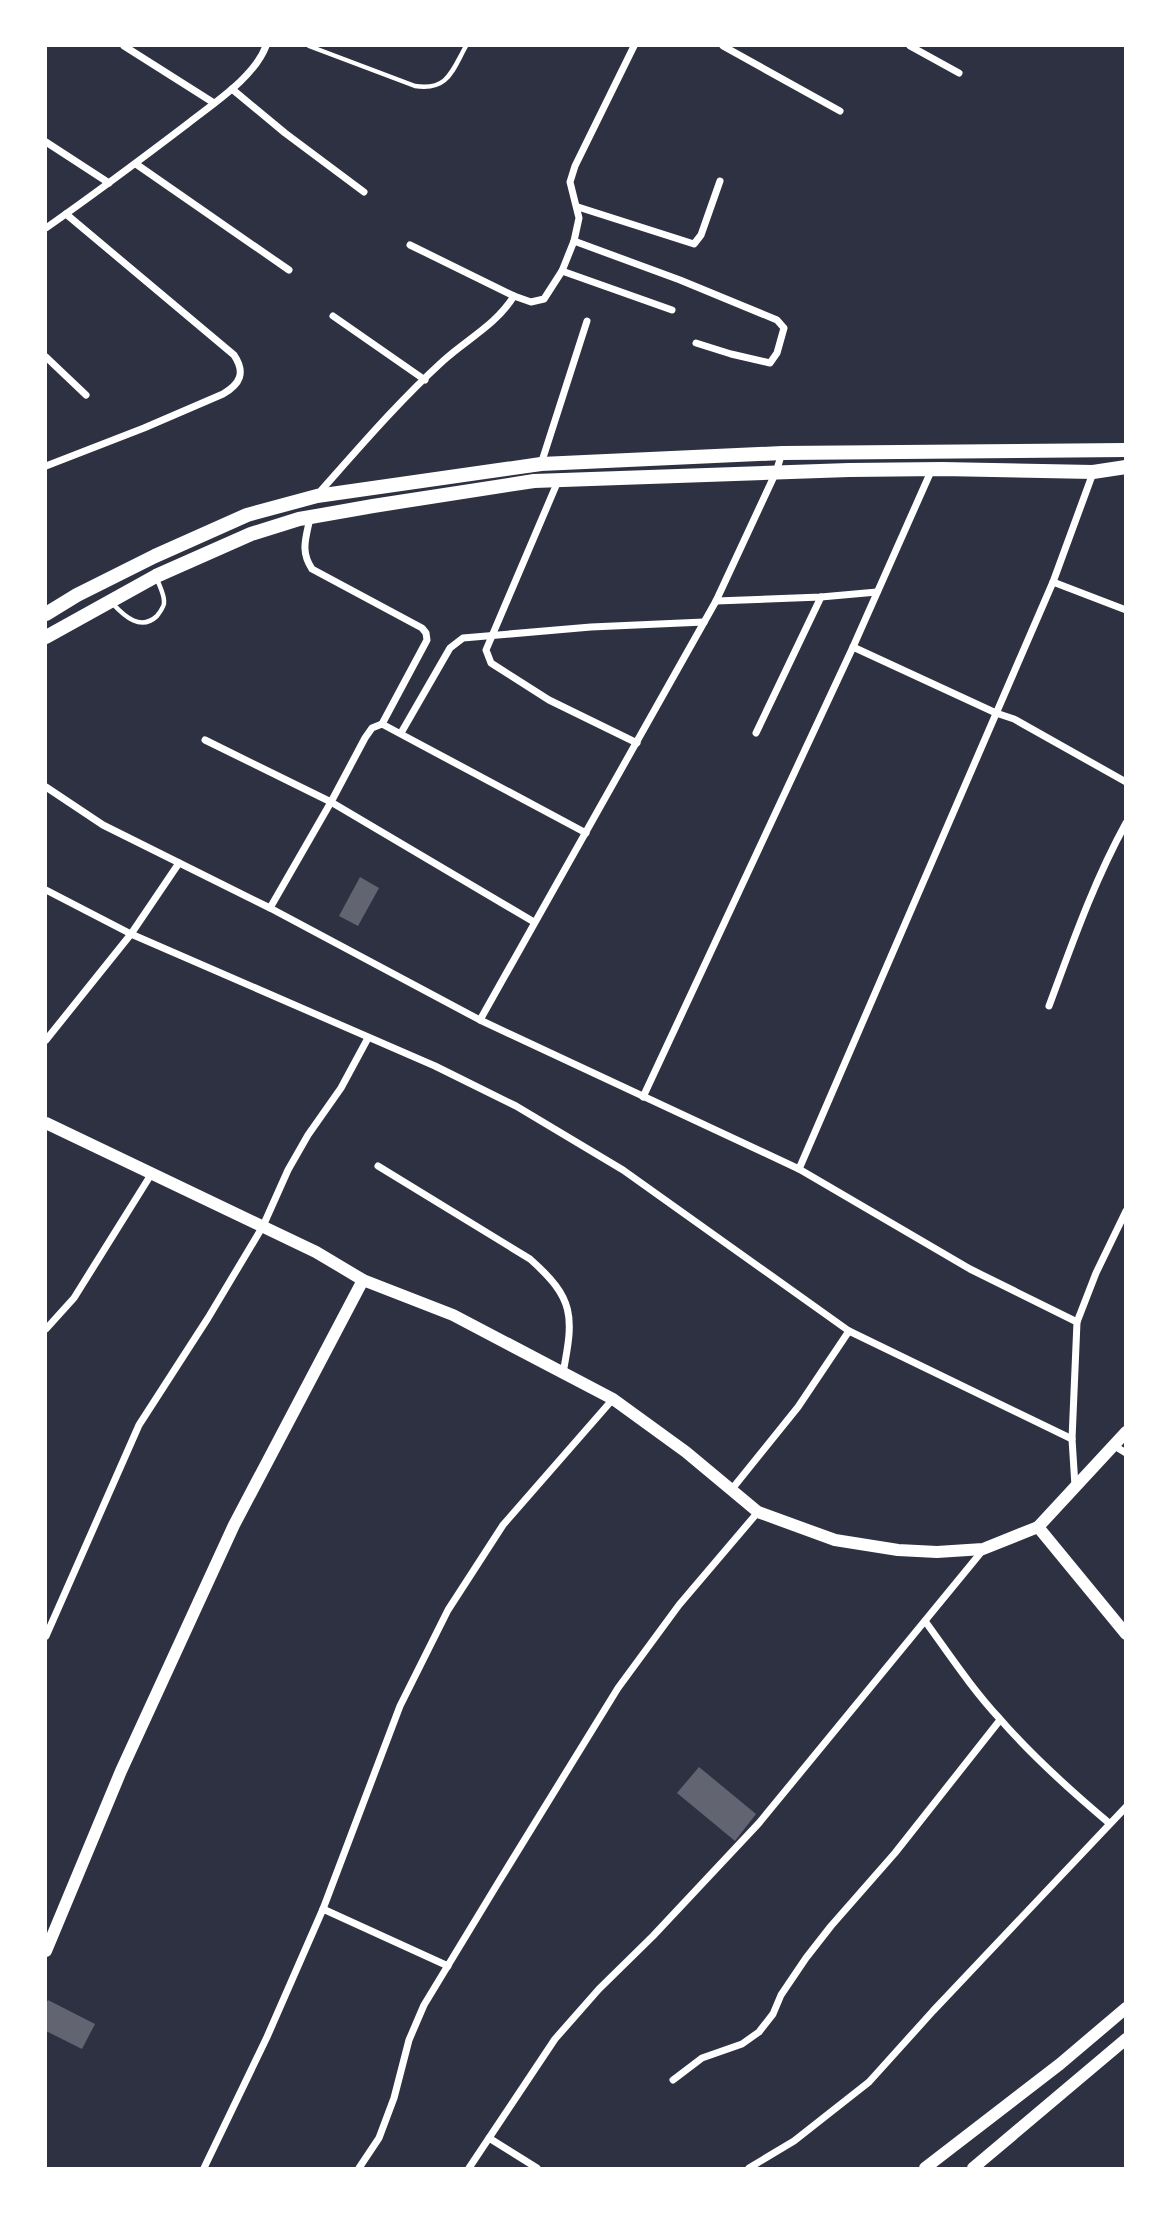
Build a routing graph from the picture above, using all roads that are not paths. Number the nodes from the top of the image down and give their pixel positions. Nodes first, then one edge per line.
1 (124, 46) edge
2 (266, 46) edge
3 (309, 46) edge
4 (466, 46) edge
5 (634, 46) edge
6 (723, 46) edge
7 (910, 46) edge
8 (959, 73) dead end
9 (232, 89) junction
10 (214, 103) junction
11 (840, 111) dead end
12 (46, 142) edge
13 (136, 164) junction
14 (720, 181) dead end
15 (109, 183) junction
16 (364, 192) dead end
17 (578, 207) junction
18 (66, 214) junction
19 (46, 228) edge
20 (574, 241) junction
21 (410, 245) dead end
22 (289, 270) dead end
23 (562, 271) junction
24 (514, 296) junction
25 (673, 310) dead end
26 (333, 316) dead end
27 (587, 321) dead end
28 (696, 343) dead end
29 (46, 357) edge
30 (425, 380) junction
31 (86, 395) dead end
32 (1125, 450) edge
33 (782, 453) junction
34 (541, 464) junction
35 (46, 466) edge
36 (1125, 467) edge
37 (932, 469) junction
38 (776, 471) junction
39 (1093, 472) junction
40 (559, 481) junction
41 (317, 496) junction
42 (310, 517) junction
43 (156, 576) junction
44 (1053, 582) junction
45 (877, 592) junction
46 (821, 597) junction
47 (110, 601) junction
48 (716, 601) junction
49 (1125, 610) edge
50 (46, 614) edge
51 (704, 622) junction
52 (491, 636) junction
53 (46, 637) edge
54 (853, 647) junction
55 (996, 713) junction
56 (382, 723) junction
57 (401, 733) junction
58 (756, 733) dead end
59 (205, 740) dead end
60 (637, 743) junction
61 (1125, 782) edge
62 (46, 787) edge
63 (331, 802) junction
64 (1125, 823) edge
65 (586, 833) junction
66 (180, 863) junction
67 (46, 890) edge
68 (270, 908) junction
69 (534, 922) junction
70 (131, 934) junction
71 (1049, 1006) dead end
72 (480, 1020) junction
73 (368, 1038) junction
74 (46, 1040) edge
75 (643, 1097) junction
76 (46, 1123) edge
77 (378, 1166) dead end
78 (799, 1169) junction
79 (152, 1173) junction
80 (1125, 1211) edge
81 (263, 1226) junction
82 (363, 1280) junction
83 (1077, 1322) junction
84 (46, 1329) edge
85 (849, 1331) junction
86 (563, 1373) junction
87 (613, 1399) junction
88 (1125, 1432) edge
89 (1072, 1439) junction
90 (1113, 1445) junction
91 (1125, 1453) edge
92 (1075, 1486) junction
93 (732, 1489) junction
94 (758, 1512) junction
95 (1038, 1527) junction
96 (983, 1549) junction
97 (925, 1620) junction
98 (1125, 1633) edge
99 (46, 1636) edge
100 (1000, 1720) junction
101 (1125, 1807) edge
102 (1109, 1823) junction
103 (323, 1909) junction
104 (46, 1951) edge
105 (448, 1966) junction
106 (1125, 2008) edge
107 (1125, 2039) edge
108 (673, 2080) dead end
109 (489, 2138) junction
110 (204, 2168) edge
111 (359, 2168) edge
112 (469, 2168) edge
113 (537, 2168) edge
114 (750, 2168) edge
115 (925, 2168) edge
116 (973, 2168) edge

1 - 10 street
2 - 9 street
3 - 4 lane
5 - 17 street
6 - 11 street
7 - 8 street
9 - 10 street
9 - 16 street
10 - 13 street
12 - 15 street
13 - 15 street
13 - 22 street
14 - 17 street
15 - 18 street
17 - 20 street
18 - 19 street
18 - 35 street
20 - 23 street
20 - 28 street
21 - 24 street
23 - 24 street
23 - 25 street
24 - 30 street
26 - 30 street
27 - 34 street
29 - 31 street
30 - 41 street
32 - 33 main road
33 - 34 main road
33 - 38 street
34 - 41 main road
36 - 39 main road
37 - 38 main road
37 - 39 main road
37 - 45 street
38 - 40 main road
38 - 48 street
39 - 44 street
40 - 42 main road
40 - 52 street
41 - 50 main road
42 - 43 main road
42 - 56 street
43 - 47 main road
43 - 47 lane
44 - 49 street
44 - 55 street
45 - 46 street
45 - 54 street
46 - 48 street
46 - 58 street
47 - 53 main road
48 - 51 street
51 - 52 street
51 - 60 street
52 - 57 street
52 - 60 street
54 - 55 street
54 - 75 street
55 - 61 street
55 - 78 street
56 - 57 street
56 - 63 street
57 - 65 street
59 - 63 street
60 - 65 street
62 - 66 street
63 - 68 street
63 - 69 street
64 - 71 street
65 - 69 street
66 - 68 street
66 - 70 street
67 - 70 street
68 - 72 street
69 - 72 street
70 - 73 street
70 - 74 street
72 - 75 street
73 - 81 street
73 - 85 street
75 - 78 street
76 - 79 street
77 - 86 street
78 - 83 street
79 - 81 street
79 - 84 street
80 - 83 street
81 - 82 street
81 - 99 street
82 - 86 street
82 - 104 street
83 - 89 street
85 - 89 street
85 - 93 street
86 - 87 street
87 - 93 street
87 - 103 street
88 - 90 street
89 - 92 street
90 - 91 street
90 - 92 street
92 - 95 street
93 - 94 street
94 - 96 street
94 - 105 street
95 - 96 street
95 - 98 street
96 - 97 street
97 - 100 street
97 - 109 street
100 - 102 street
100 - 108 street
101 - 102 street
102 - 114 street
103 - 105 street
103 - 110 street
105 - 111 street
106 - 115 street
107 - 116 street
109 - 112 street
109 - 113 street

